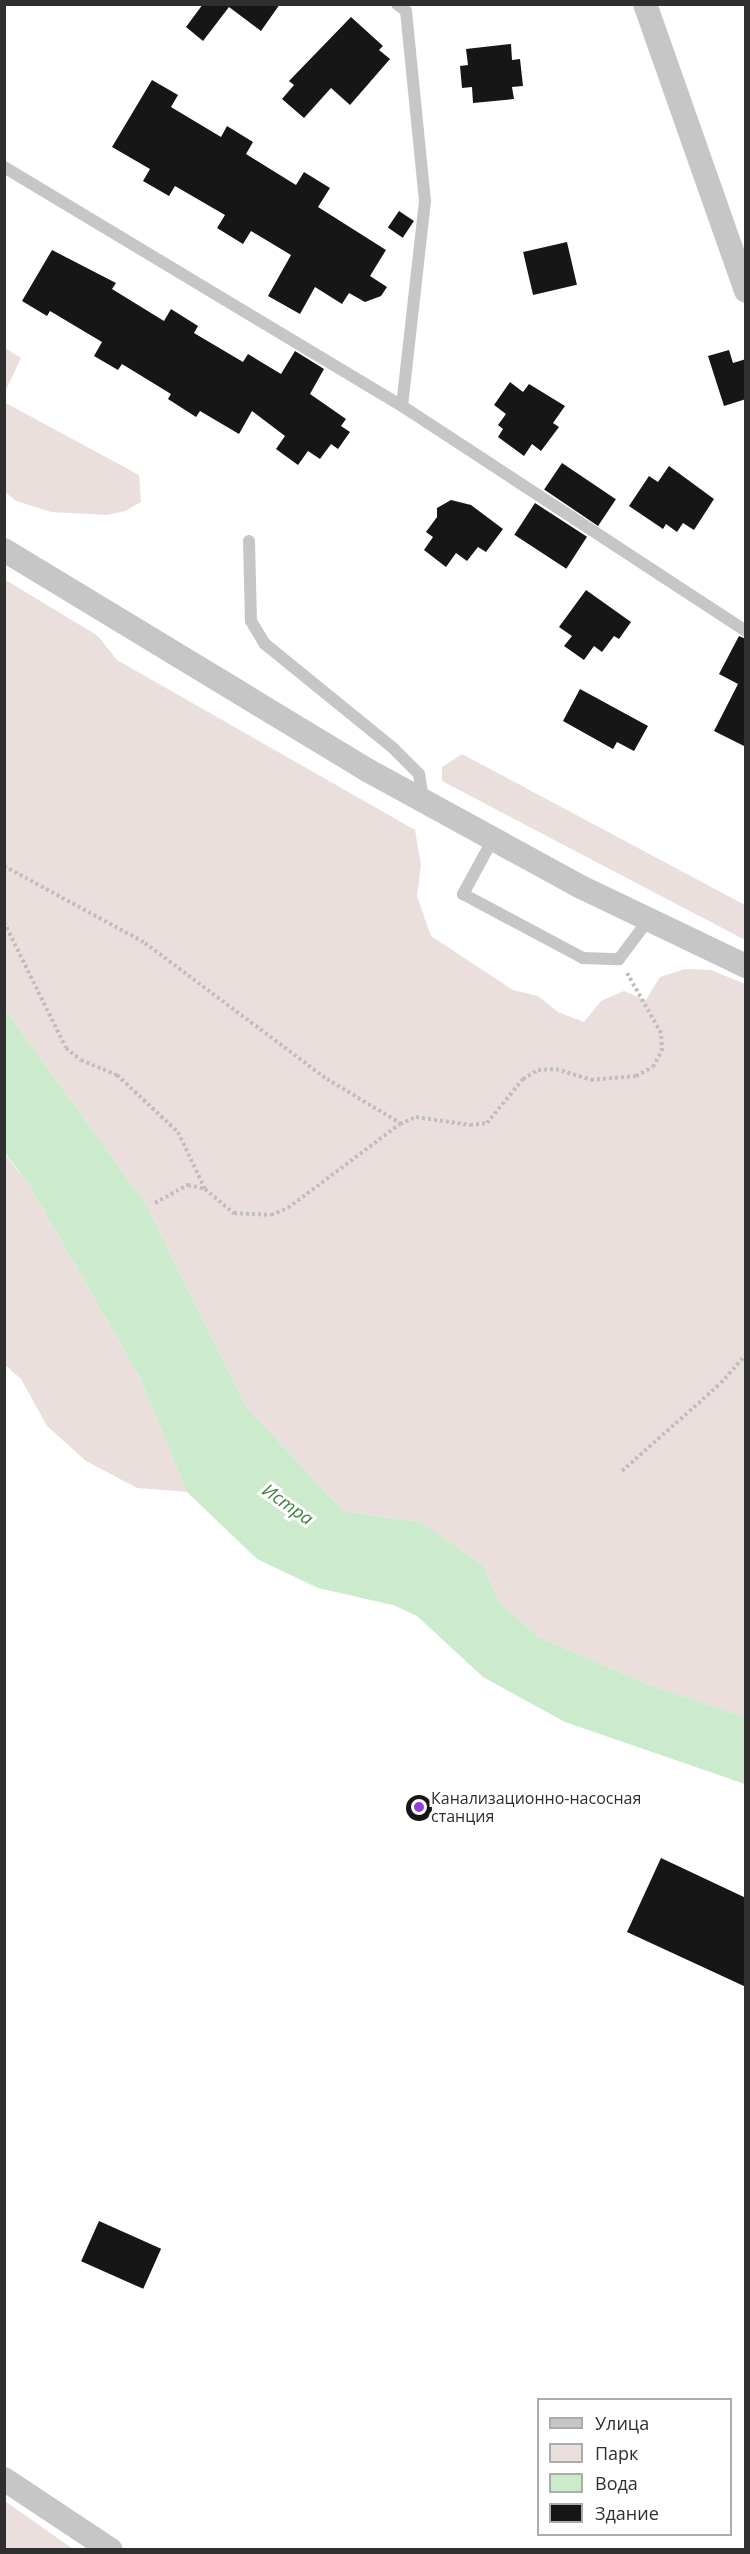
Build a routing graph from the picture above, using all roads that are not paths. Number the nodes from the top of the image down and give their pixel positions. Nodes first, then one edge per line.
1 (397, 4) edge
2 (645, 4) edge
3 (4, 167) edge
4 (746, 291) edge
5 (402, 406) junction
6 (249, 541) dead end
7 (4, 550) edge
8 (746, 631) edge
9 (424, 801) junction
10 (493, 838) junction
11 (649, 919) junction
12 (746, 966) edge
13 (4, 2479) edge
14 (111, 2550) edge

1 - 5 lane
2 - 4 street
3 - 5 lane
5 - 8 lane
6 - 9 lane
7 - 9 street
9 - 10 street
10 - 11 street
10 - 11 lane
11 - 12 street
13 - 14 street

